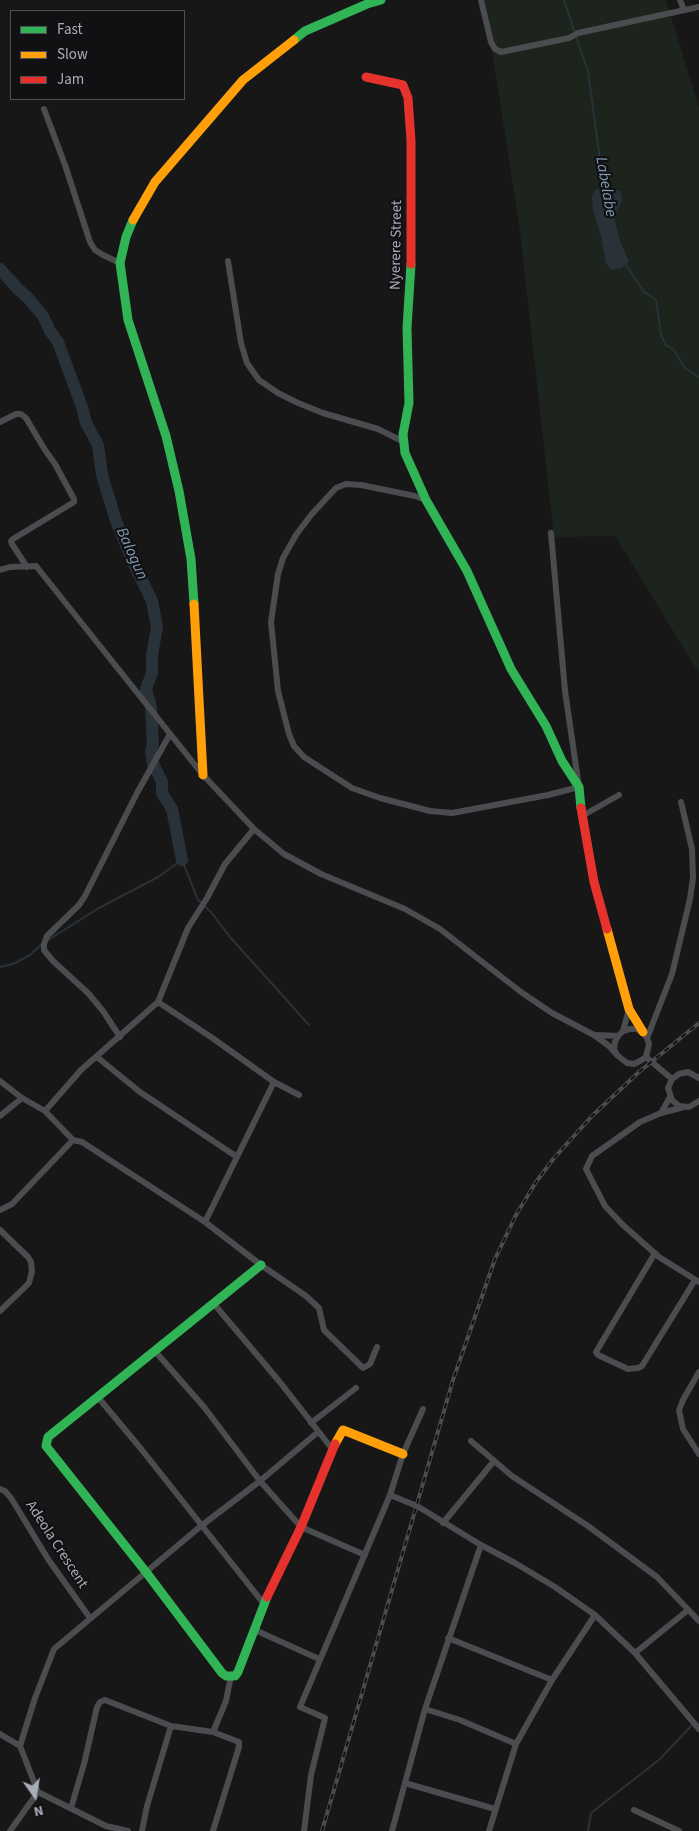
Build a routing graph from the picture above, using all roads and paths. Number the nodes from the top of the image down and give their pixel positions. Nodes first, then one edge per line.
1 (381, 0) edge
2 (481, 0) edge
3 (680, 0) edge
4 (367, 2) edge
5 (699, 7) edge
6 (684, 10) junction
7 (366, 77) dead end
8 (44, 109) dead end
9 (228, 261) dead end
10 (120, 263) junction
11 (0, 422) edge
12 (404, 442) junction
13 (426, 500) junction
14 (551, 533) dead end
15 (28, 567) junction
16 (0, 570) edge
17 (170, 734) junction
18 (203, 775) junction
19 (579, 787) junction
20 (619, 795) dead end
21 (681, 802) dead end
22 (582, 816) junction
23 (254, 829) junction
24 (158, 1002) junction
25 (629, 1009) junction
26 (620, 1033) junction
27 (594, 1035) junction
28 (645, 1035) junction
29 (120, 1037) junction
30 (617, 1055) junction
31 (97, 1057) junction
32 (646, 1057) junction
33 (698, 1076) edge
34 (672, 1079) junction
35 (0, 1081) edge
36 (274, 1082) junction
37 (299, 1095) dead end
38 (670, 1097) junction
39 (22, 1098) junction
40 (699, 1101) edge
41 (684, 1107) junction
42 (45, 1110) junction
43 (661, 1114) junction
44 (0, 1116) edge
45 (73, 1140) junction
46 (237, 1158) junction
47 (1, 1207) edge
48 (206, 1222) junction
49 (0, 1230) edge
50 (655, 1253) junction
51 (260, 1265) junction
52 (697, 1281) edge
53 (214, 1304) junction
54 (0, 1311) edge
55 (377, 1347) dead end
56 (154, 1350) junction
57 (699, 1372) edge
58 (356, 1388) dead end
59 (97, 1396) junction
60 (422, 1410) dead end
61 (311, 1423) junction
62 (318, 1432) junction
63 (471, 1441) dead end
64 (332, 1450) junction
65 (403, 1454) junction
66 (699, 1454) edge
67 (494, 1461) junction
68 (260, 1481) junction
69 (0, 1489) edge
70 (390, 1494) junction
71 (443, 1523) junction
72 (202, 1526) junction
73 (301, 1527) junction
74 (480, 1545) junction
75 (365, 1555) junction
76 (146, 1572) junction
77 (264, 1604) junction
78 (688, 1610) junction
79 (595, 1615) junction
80 (90, 1618) junction
81 (699, 1621) edge
82 (255, 1630) junction
83 (448, 1638) junction
84 (635, 1654) junction
85 (319, 1659) junction
86 (231, 1676) junction
87 (552, 1680) junction
88 (425, 1709) junction
89 (171, 1726) junction
90 (698, 1728) edge
91 (213, 1732) junction
92 (0, 1734) edge
93 (516, 1744) junction
94 (20, 1746) junction
95 (405, 1783) junction
96 (38, 1792) junction
97 (71, 1808) junction
98 (495, 1809) junction
99 (634, 1810) dead end
100 (104, 1828) edge
101 (10, 1831) edge
102 (128, 1831) edge
103 (142, 1831) edge
104 (213, 1831) edge
105 (304, 1831) edge
106 (392, 1831) edge
107 (489, 1831) edge
108 (679, 1831) edge

1 - 4 street
2 - 6 street
3 - 6 street
4 - 10 street
5 - 6 street
7 - 12 street, Nyerere Street
8 - 10 street
9 - 12 street
10 - 18 street
11 - 15 street
12 - 13 street
13 - 19 street
13 - 19 street
14 - 19 street
15 - 16 street
15 - 17 street
17 - 18 street
17 - 29 street
18 - 23 street
19 - 22 street
20 - 22 street
21 - 28 street
22 - 25 street
23 - 24 street
23 - 27 street
24 - 29 street
24 - 36 street
25 - 26 street
25 - 28 street
26 - 27 street
26 - 28 street
26 - 30 street
27 - 30 street
28 - 32 street
29 - 31 street
30 - 32 street
31 - 42 street
31 - 46 street
32 - 34 street
33 - 34 street
34 - 38 street
35 - 39 street
36 - 37 street
36 - 46 street
38 - 41 street
38 - 43 street
39 - 42 street
39 - 44 street
40 - 41 street
41 - 43 street
42 - 45 street
43 - 50 street
45 - 47 street
45 - 48 street
46 - 48 street
48 - 51 street
49 - 54 street
50 - 52 street
50 - 52 street
51 - 53 street
51 - 55 street
53 - 56 street
53 - 61 street
56 - 59 street
56 - 68 street
57 - 66 street
58 - 61 street
59 - 72 street
59 - 76 street
60 - 65 street
61 - 62 street
62 - 64 street
62 - 68 street
63 - 67 street
64 - 65 street
64 - 73 street
65 - 70 street
67 - 71 street
67 - 78 street
68 - 72 street
68 - 73 street
69 - 80 street, Adeola Crescent
70 - 71 street
70 - 75 street
71 - 74 street
72 - 76 street
72 - 77 street
73 - 75 street
73 - 77 street
74 - 79 street
74 - 83 street
75 - 85 street
76 - 80 street
76 - 86 street
77 - 82 street
78 - 81 street
78 - 84 street
79 - 84 street
79 - 87 street
80 - 94 street
82 - 85 street
82 - 86 street
83 - 87 street
83 - 88 street
84 - 90 street
85 - 105 street
86 - 91 street
87 - 93 street
88 - 93 street
88 - 95 street
89 - 91 street
89 - 97 street
89 - 103 street
91 - 104 street
92 - 94 street
93 - 98 street
94 - 96 street
95 - 98 street
95 - 106 street
96 - 97 street
96 - 101 street
97 - 100 street
98 - 107 street
99 - 108 street
100 - 102 street

